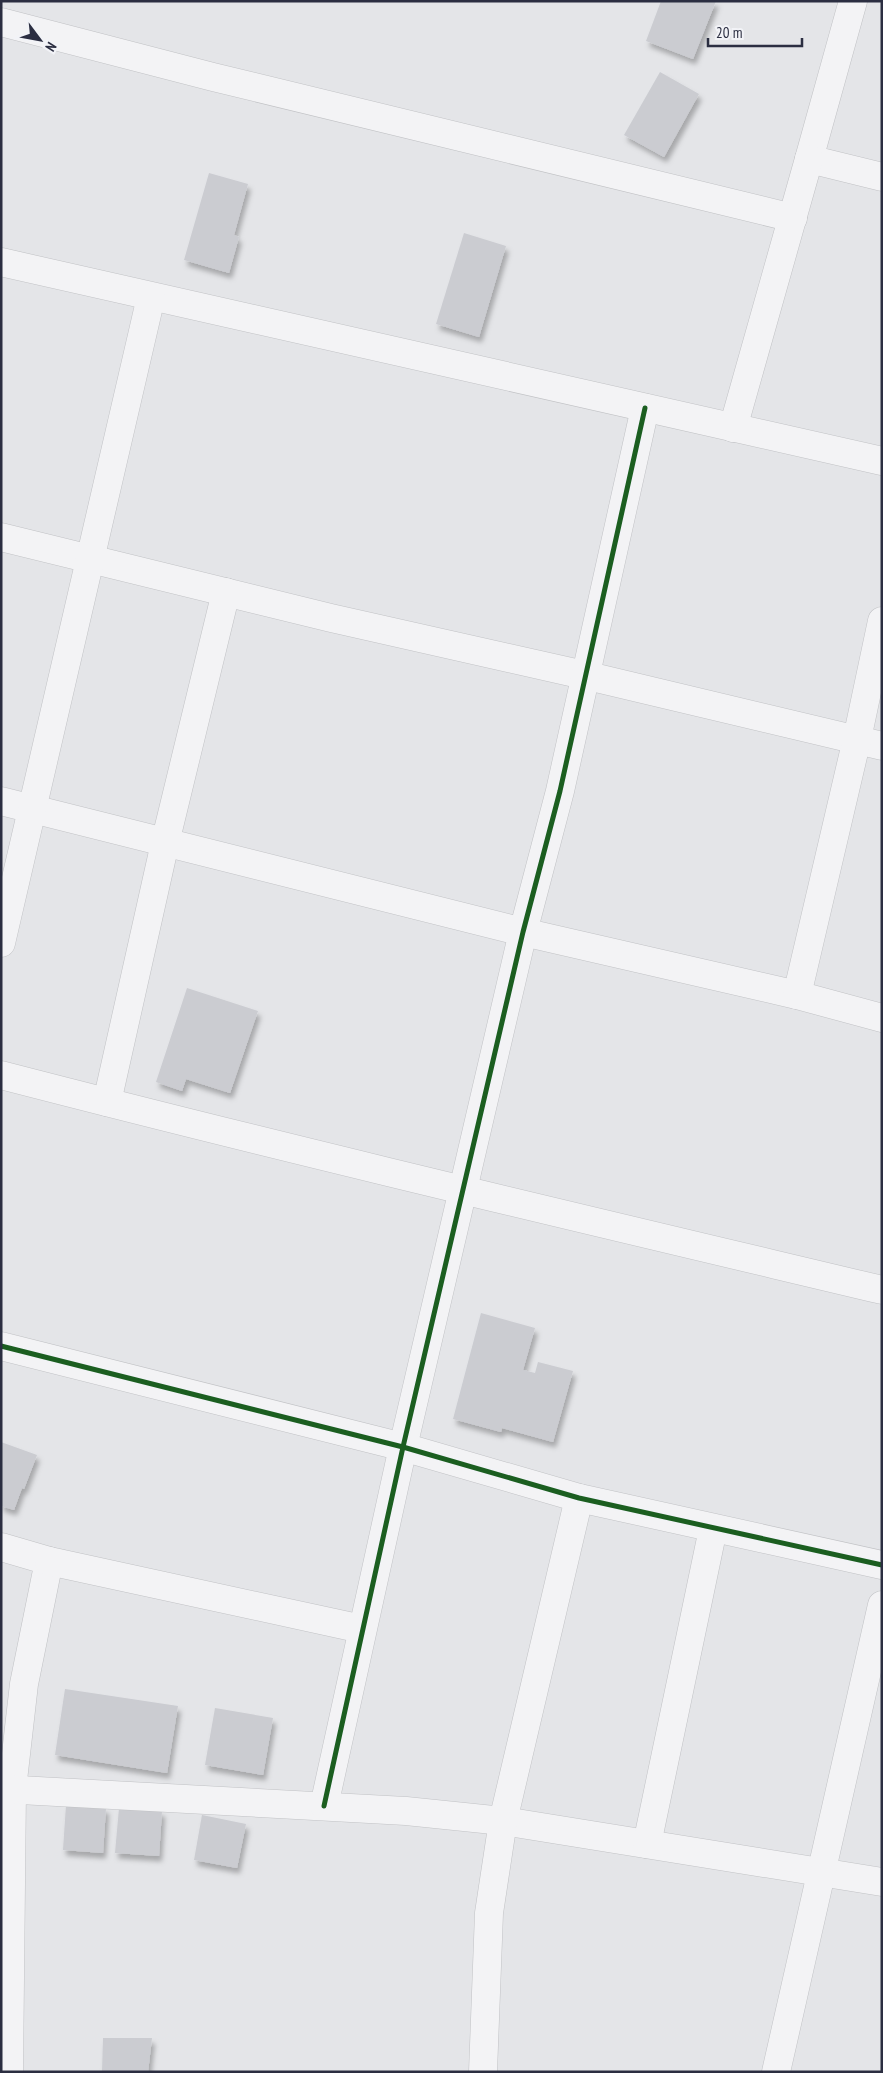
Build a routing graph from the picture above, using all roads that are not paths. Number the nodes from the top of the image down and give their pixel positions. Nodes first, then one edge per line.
1 (848, 2) edge
2 (1, 22) edge
3 (809, 159) junction
4 (882, 177) edge
5 (793, 218) junction
6 (1, 262) edge
7 (151, 297) junction
8 (645, 408) junction
9 (733, 428) junction
10 (882, 461) edge
11 (1, 537) edge
12 (90, 559) junction
13 (226, 592) junction
14 (882, 621) edge
15 (584, 674) junction
16 (869, 743) edge
17 (1, 801) edge
18 (33, 810) junction
19 (165, 843) junction
20 (523, 932) junction
21 (1, 944) edge
22 (797, 995) junction
23 (882, 1018) edge
24 (1, 1074) edge
25 (107, 1102) junction
26 (463, 1191) junction
27 (882, 1290) edge
28 (1, 1346) edge
29 (403, 1447) junction
30 (579, 1498) junction
31 (713, 1529) junction
32 (1, 1547) edge
33 (48, 1561) junction
34 (882, 1565) edge
35 (882, 1605) edge
36 (362, 1629) junction
37 (6, 1789) edge
38 (324, 1806) junction
39 (503, 1821) junction
40 (647, 1844) junction
41 (820, 1872) junction
42 (882, 1882) edge
43 (9, 2072) edge
44 (483, 2072) edge
45 (776, 2072) edge

1 - 3 street
2 - 5 street
3 - 4 street
3 - 5 street
5 - 9 street
6 - 7 street
7 - 8 street
7 - 12 street
8 - 9 street
8 - 15 street
9 - 10 street
11 - 12 street
12 - 13 street
12 - 18 street
13 - 15 street
13 - 19 street
14 - 16 street
15 - 16 street
15 - 20 street
16 - 22 street
17 - 18 street
18 - 19 street
18 - 21 street
19 - 20 street
19 - 25 street
20 - 22 street
20 - 26 street
22 - 23 street
24 - 25 street
25 - 26 street
26 - 27 street
26 - 29 street
28 - 29 street
29 - 30 street
29 - 36 street
30 - 31 street
30 - 39 street
31 - 34 street
31 - 40 street
32 - 33 street
33 - 36 street
33 - 37 street
35 - 41 street
36 - 38 street
37 - 38 street
37 - 43 street
38 - 39 street
39 - 40 street
39 - 44 street
40 - 41 street
41 - 42 street
41 - 45 street

